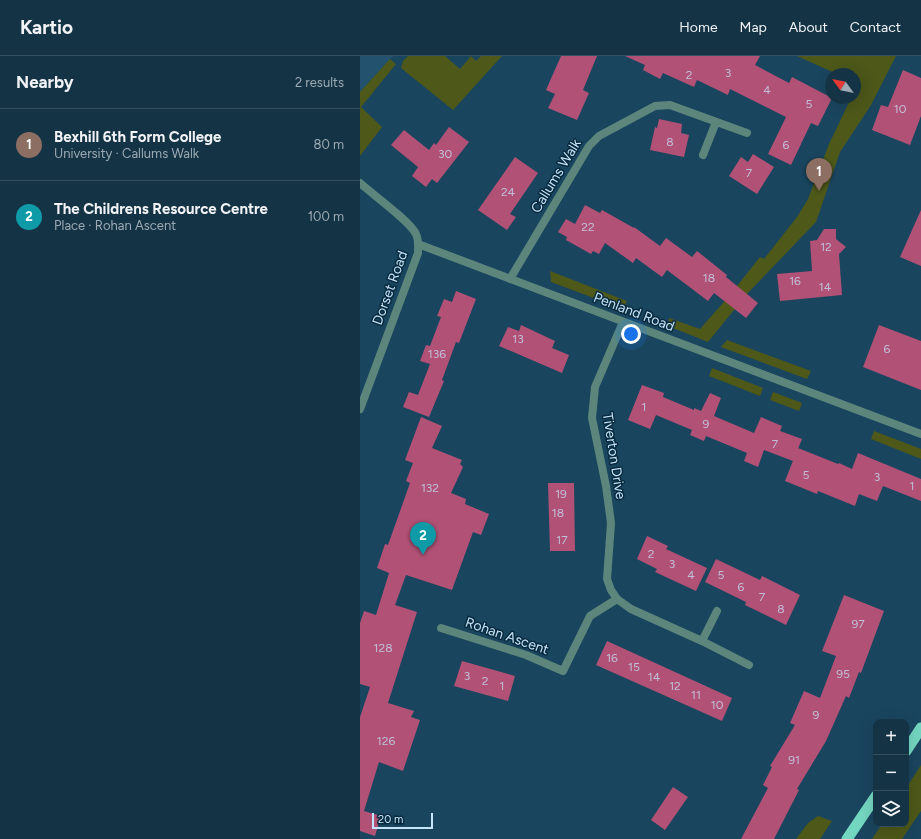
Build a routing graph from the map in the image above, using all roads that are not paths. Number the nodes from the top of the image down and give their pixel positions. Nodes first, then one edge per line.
1 (716, 122) junction
2 (746, 133) dead end
3 (703, 155) dead end
4 (360, 183) edge
5 (418, 244) junction
6 (510, 279) junction
7 (623, 322) junction
8 (360, 409) edge
9 (921, 434) edge
10 (617, 599) junction
11 (717, 610) dead end
12 (441, 628) dead end
13 (702, 641) junction
14 (749, 665) dead end
15 (921, 728) edge
16 (909, 746) edge
17 (873, 800) edge
18 (847, 839) edge

1 - 2 street, Callums Walk
1 - 3 street
1 - 6 street, Callums Walk
4 - 5 street
5 - 6 street, Penland Road
5 - 8 street, Dorset Road
6 - 7 street, Penland Road
7 - 9 street, Penland Road
7 - 10 street, Tiverton Drive
10 - 12 street, Rohan Ascent
10 - 13 street, Tiverton Drive
11 - 13 street
13 - 14 street, Tiverton Drive
15 - 16 highway
17 - 18 highway

